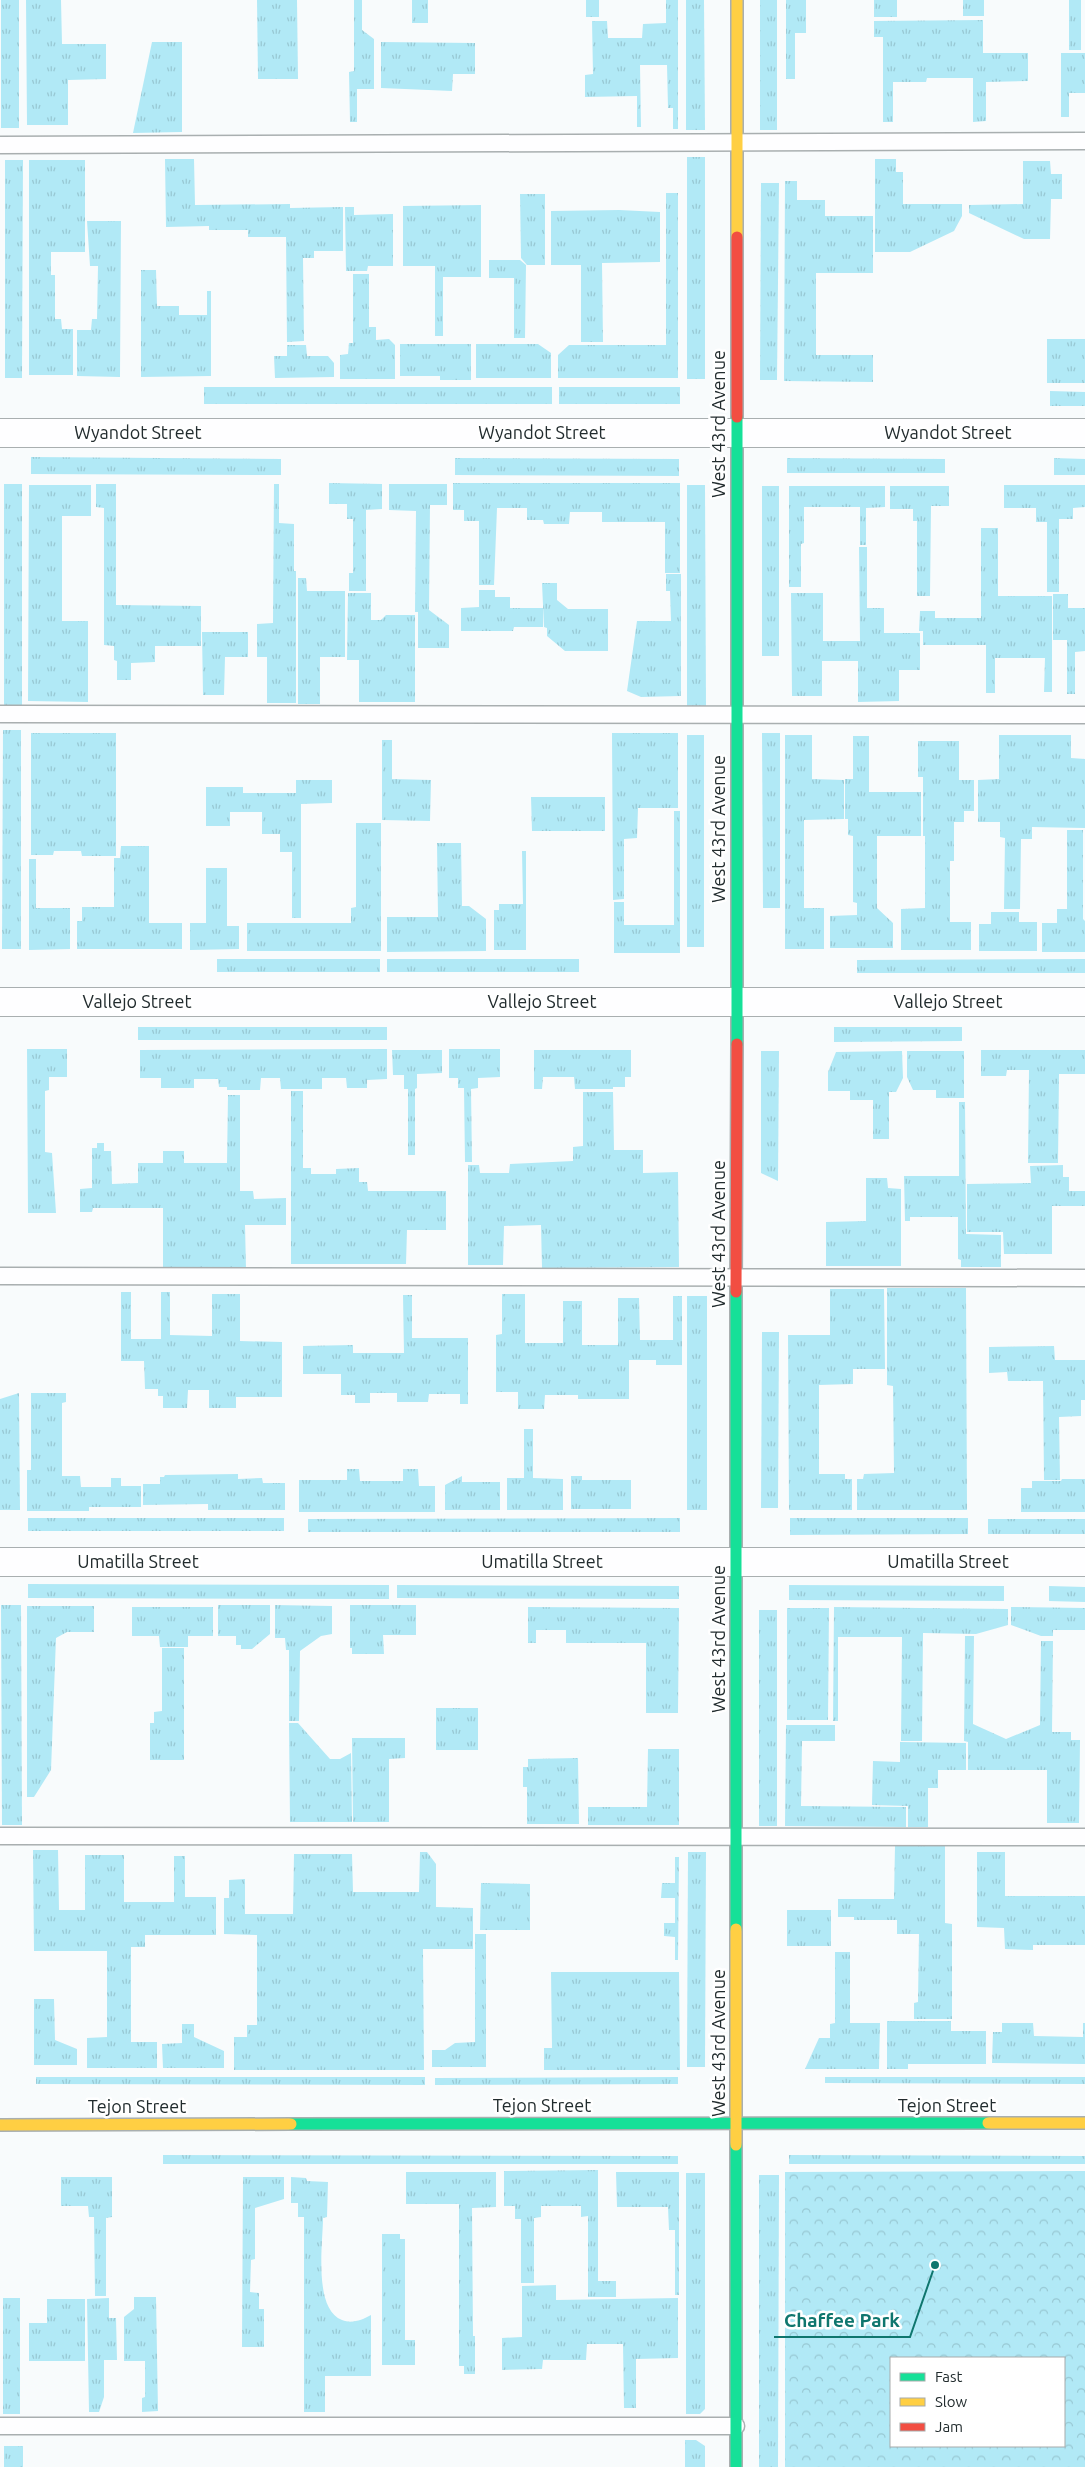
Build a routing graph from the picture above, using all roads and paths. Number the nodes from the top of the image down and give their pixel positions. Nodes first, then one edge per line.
1 (737, 0) edge
2 (1085, 141) edge
3 (737, 142) junction
4 (0, 145) edge
5 (0, 433) edge
6 (737, 433) junction
7 (1085, 433) edge
8 (0, 714) edge
9 (737, 714) junction
10 (1085, 715) edge
11 (0, 1002) edge
12 (737, 1002) junction
13 (1085, 1002) edge
14 (0, 1276) edge
15 (737, 1278) junction
16 (1085, 1278) edge
17 (0, 1562) edge
18 (737, 1562) junction
19 (1085, 1562) edge
20 (0, 1836) edge
21 (737, 1837) junction
22 (1085, 1837) edge
23 (1085, 2123) edge
24 (737, 2124) junction
25 (0, 2125) edge
26 (0, 2426) edge
27 (736, 2426) junction
28 (736, 2467) edge

1 - 3 street, West 43rd Avenue
2 - 3 lane
3 - 4 lane
3 - 6 street, West 43rd Avenue
5 - 6 street, Wyandot Street
6 - 7 street, Wyandot Street
6 - 9 street, West 43rd Avenue
8 - 9 lane
9 - 10 lane
9 - 12 street, West 43rd Avenue
11 - 12 street, Vallejo Street
12 - 13 street, Vallejo Street
12 - 15 street, West 43rd Avenue
14 - 15 lane
15 - 16 lane
15 - 18 street, West 43rd Avenue
17 - 18 street, Umatilla Street
18 - 19 street, Umatilla Street
18 - 21 street, West 43rd Avenue
20 - 21 lane
21 - 22 lane
21 - 24 street, West 43rd Avenue
23 - 24 street, Tejon Street
24 - 25 street, Tejon Street
24 - 27 street, West 43rd Avenue
26 - 27 lane
27 - 28 street, West 43rd Avenue

